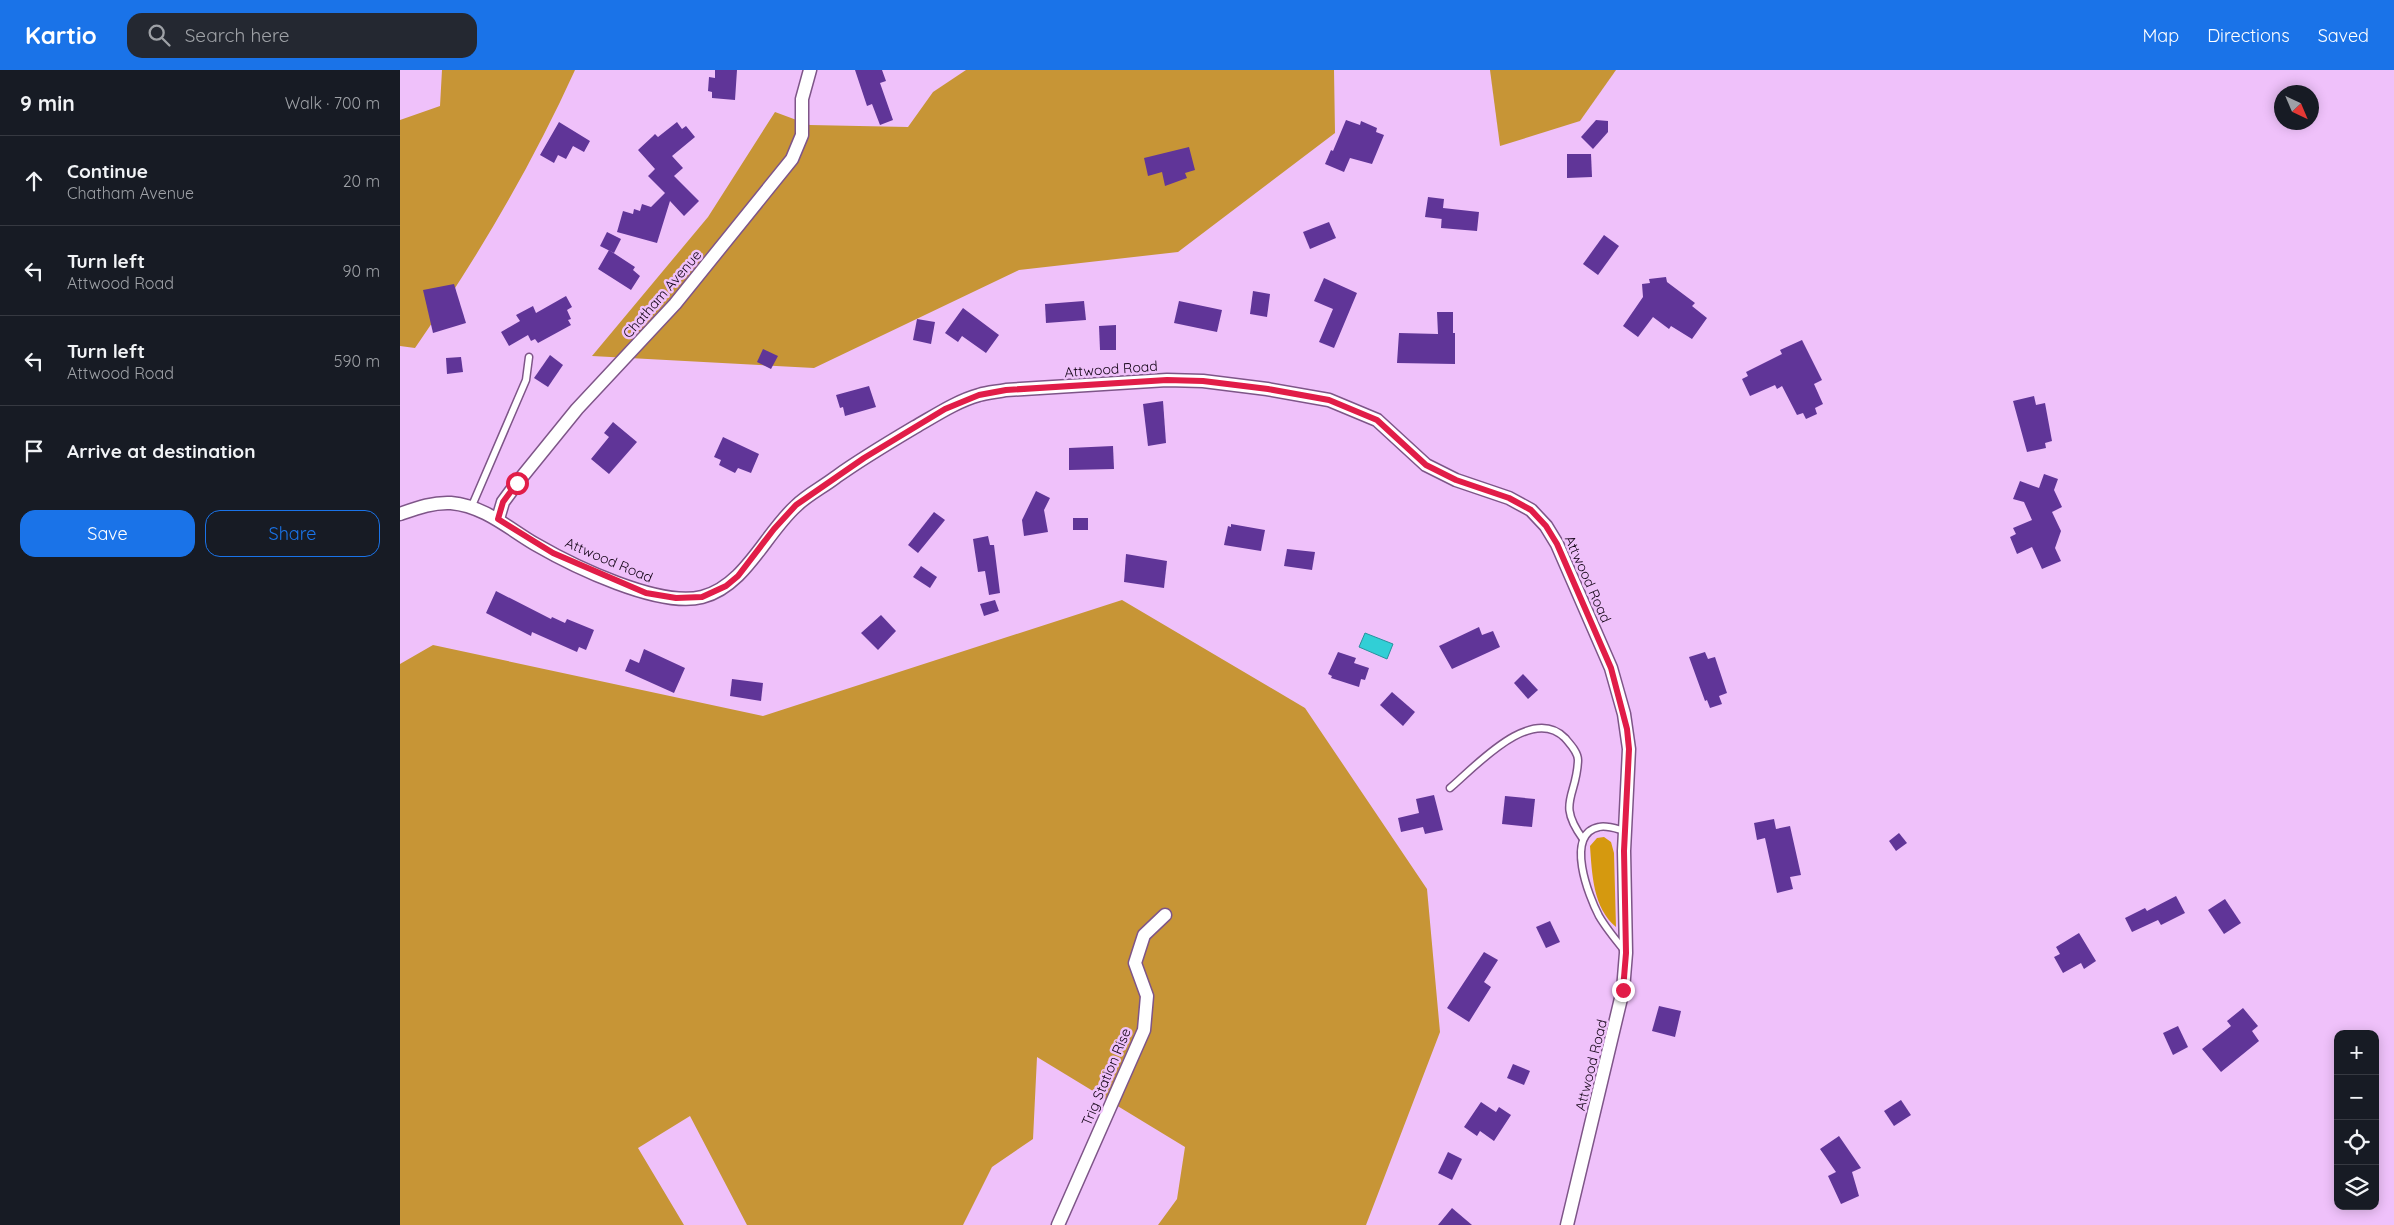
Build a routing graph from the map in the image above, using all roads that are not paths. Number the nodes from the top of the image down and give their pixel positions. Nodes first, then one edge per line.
1 (810, 70) edge
2 (529, 357) dead end
3 (471, 508) junction
4 (400, 514) edge
5 (498, 519) junction
6 (1450, 788) dead end
7 (1625, 831) junction
8 (1584, 839) junction
9 (1165, 915) dead end
10 (1626, 953) junction
11 (1058, 1225) edge
12 (1567, 1225) edge

1 - 5 street, Chatham Avenue
2 - 3 lane
3 - 4 street, Attwood Road
3 - 5 street, Attwood Road
5 - 7 street, Attwood Road
6 - 8 lane
7 - 8 lane
7 - 10 street, Attwood Road
8 - 10 lane
9 - 11 street, Trig Station Rise
10 - 12 street, Attwood Road

